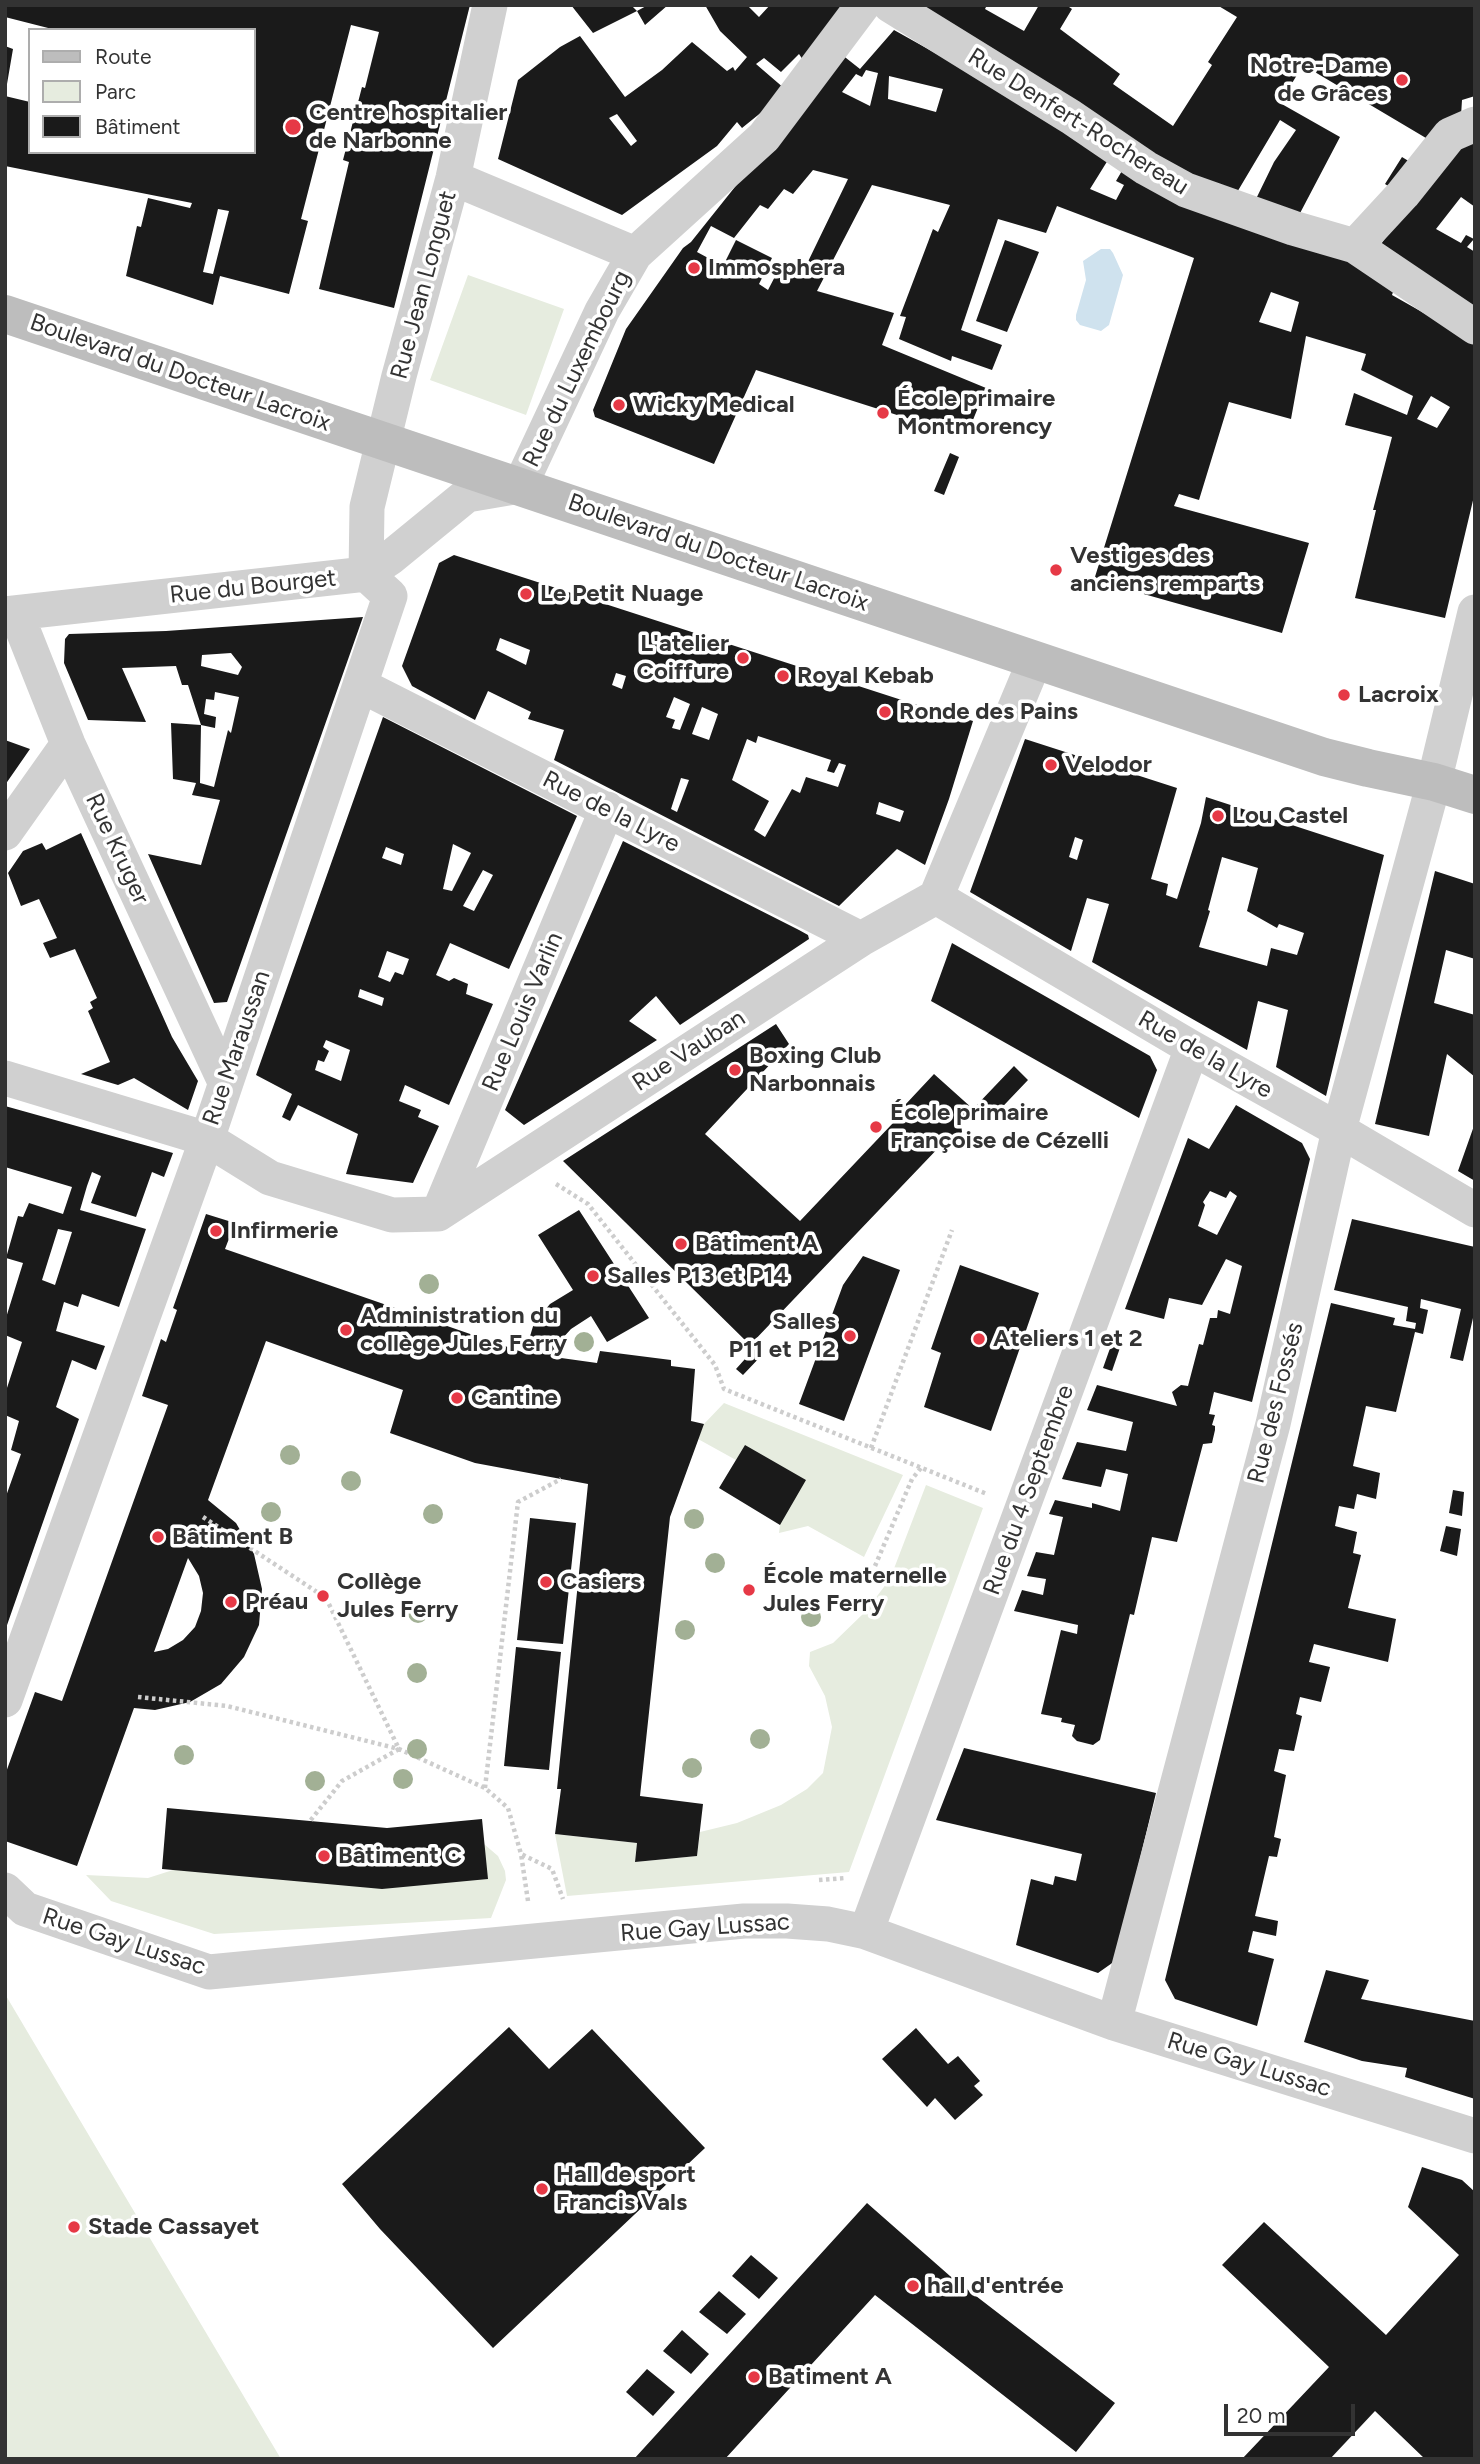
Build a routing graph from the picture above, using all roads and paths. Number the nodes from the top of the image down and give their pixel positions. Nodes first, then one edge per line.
1 (490, 5) edge
2 (863, 5) edge
3 (890, 5) edge
4 (1475, 124) edge
5 (453, 178) junction
6 (1355, 246) junction
7 (635, 254) junction
8 (5, 314) edge
9 (1475, 327) edge
10 (383, 441) junction
11 (520, 486) junction
12 (366, 574) junction
13 (1475, 612) edge
14 (10, 613) edge
15 (1035, 660) junction
16 (360, 685) junction
17 (68, 744) junction
18 (1475, 767) edge
19 (1475, 781) edge
20 (1434, 782) junction
21 (1475, 795) edge
22 (607, 809) junction
23 (5, 833) edge
24 (936, 898) junction
25 (861, 939) junction
26 (1192, 1048) junction
27 (5, 1077) edge
28 (225, 1082) junction
29 (1339, 1130) junction
30 (207, 1139) junction
31 (520, 1161) junction
32 (1475, 1210) edge
33 (438, 1214) junction
34 (952, 1230) dead end
35 (871, 1448) junction
36 (921, 1468) junction
37 (561, 1479) dead end
38 (993, 1497) dead end
39 (202, 1517) dead end
40 (875, 1566) dead end
41 (138, 1697) dead end
42 (5, 1700) edge
43 (399, 1749) junction
44 (485, 1788) junction
45 (310, 1821) dead end
46 (521, 1854) junction
47 (854, 1878) dead end
48 (812, 1881) dead end
49 (5, 1890) edge
50 (563, 1900) dead end
51 (866, 1932) junction
52 (533, 1941) junction
53 (1114, 2023) junction
54 (1475, 2136) edge

1 - 5 street, Rue Jean Longuet
2 - 7 street, Rue du Luxembourg
3 - 6 street, Rue Denfert-Rochereau
4 - 6 street
5 - 7 street
5 - 10 street, Rue Jean Longuet
6 - 9 street, Rue Denfert-Rochereau
7 - 11 street, Rue du Luxembourg
8 - 10 main road, Boulevard du Docteur Lacroix
10 - 11 main road, Boulevard du Docteur Lacroix
10 - 12 street, Rue du Bourget
11 - 12 street
11 - 15 main road, Boulevard du Docteur Lacroix
12 - 14 street, Rue du Bourget
12 - 16 street, Rue Maraussan
13 - 20 street, Rue des Fossés
14 - 17 street, Rue Kruger
15 - 20 main road, Boulevard du Docteur Lacroix
15 - 24 street
16 - 22 street, Rue de la Lyre
16 - 28 street, Rue Maraussan
17 - 23 street
17 - 28 street, Rue Kruger
18 - 20 main road
19 - 20 main road, Boulevard du Docteur Lacroix
20 - 21 main road, Boulevard du Docteur Lacroix
20 - 29 street, Rue des Fossés
22 - 25 street, Rue de la Lyre
22 - 33 street, Rue Louis Varlin
24 - 25 street, Rue Vauban
24 - 26 street, Rue de la Lyre
25 - 31 street, Rue Vauban
26 - 29 street, Rue de la Lyre
26 - 51 street, Rue du 4 Septembre
27 - 30 street
28 - 30 street, Rue Maraussan
29 - 32 street, Rue de la Lyre
29 - 53 street, Rue des Fossés
30 - 33 street
30 - 42 street, Rue Maraussan
31 - 33 street, Rue Vauban
31 - 35 path
34 - 35 path
35 - 36 path
36 - 38 path
36 - 40 path
37 - 44 path
39 - 43 path
41 - 43 path
43 - 44 path
43 - 45 path
44 - 46 path
46 - 50 path
46 - 52 path
47 - 48 path
49 - 52 street, Rue Gay Lussac
51 - 52 street, Rue Gay Lussac
51 - 53 street, Rue Gay Lussac
53 - 54 street, Rue Gay Lussac

